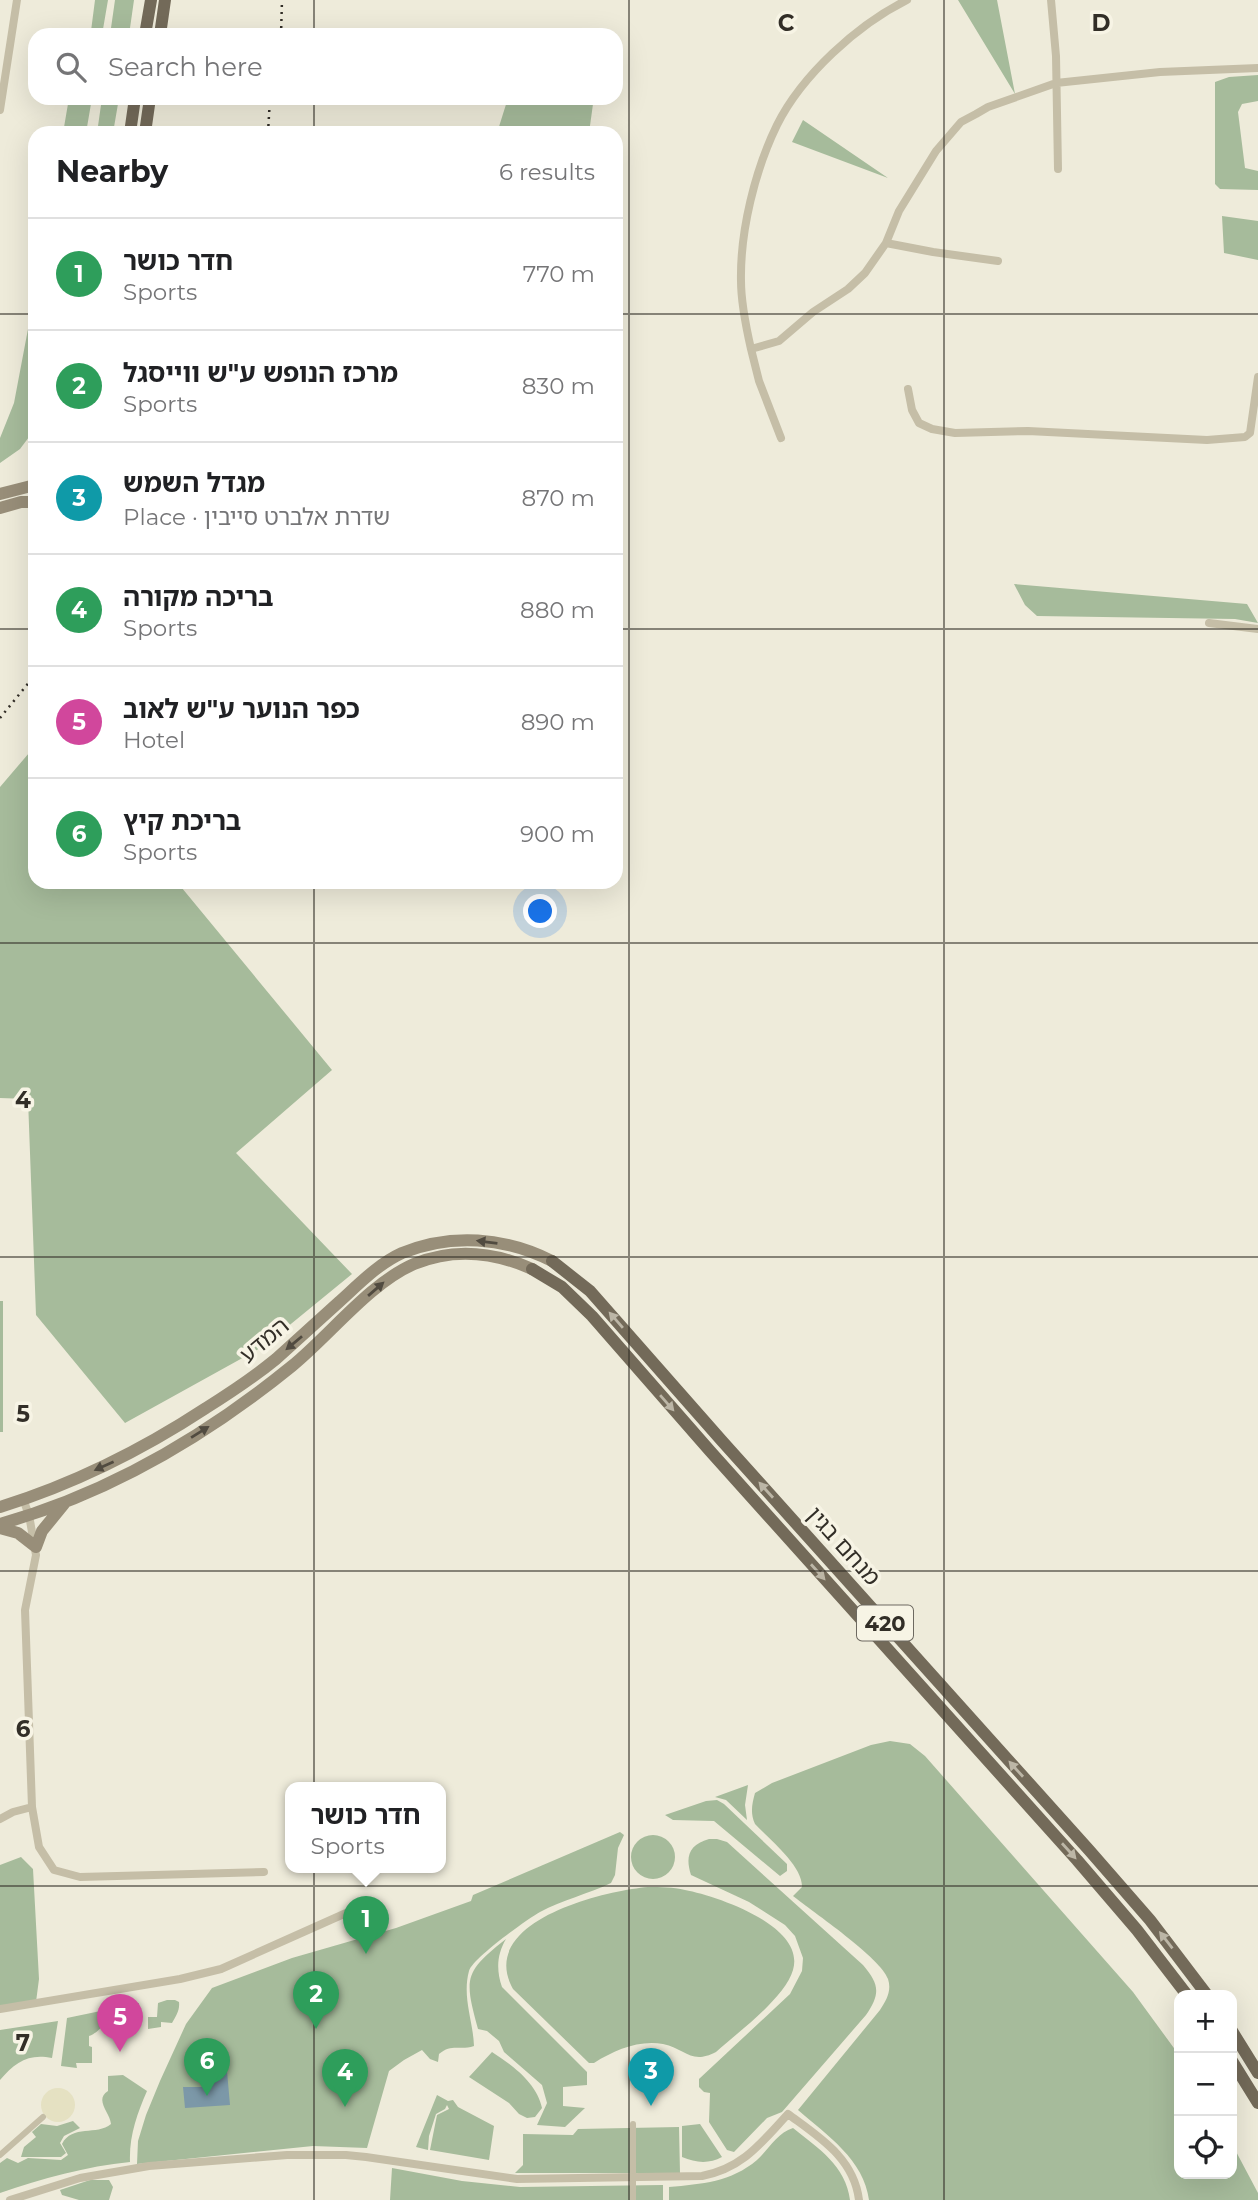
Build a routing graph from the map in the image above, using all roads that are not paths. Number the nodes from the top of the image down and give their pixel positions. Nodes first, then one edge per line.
1 (17, 0) edge
2 (151, 0) edge
3 (165, 0) edge
4 (907, 0) edge
5 (1051, 0) edge
6 (146, 28) edge
7 (161, 28) edge
8 (1258, 68) edge
9 (1056, 83) junction
10 (134, 105) edge
11 (149, 105) edge
12 (0, 110) edge
13 (131, 126) edge
14 (146, 126) edge
15 (1058, 169) dead end
16 (886, 243) junction
17 (998, 261) dead end
18 (751, 349) junction
19 (1258, 377) edge
20 (908, 389) dead end
21 (781, 438) dead end
22 (28, 487) edge
23 (0, 494) edge
24 (28, 502) edge
25 (0, 508) edge
26 (1209, 623) dead end
27 (1258, 629) edge
28 (552, 1261) joint
29 (532, 1269) joint
30 (23, 1499) junction
31 (66, 1502) junction
32 (0, 1507) edge
33 (29, 1515) junction
34 (0, 1526) edge
35 (36, 1547) junction
36 (32, 1807) junction
37 (0, 1818) edge
38 (264, 1872) dead end
39 (364, 1905) dead end
40 (1183, 1990) edge
41 (1203, 1990) edge
42 (0, 2009) edge
43 (1237, 2039) edge
44 (1237, 2069) edge
45 (1258, 2073) edge
46 (1258, 2103) edge
47 (43, 2117) dead end
48 (633, 2124) dead end
49 (0, 2155) edge
50 (633, 2177) junction
51 (22, 2198) edge
52 (10, 2200) edge
53 (633, 2200) edge
54 (859, 2200) edge

1 - 12 street
2 - 6 main road
3 - 7 main road
4 - 18 street
5 - 9 street
8 - 9 street
9 - 15 street
9 - 16 street
10 - 13 main road
11 - 14 main road
16 - 17 street
16 - 18 street
18 - 21 street
19 - 20 street
22 - 23 main road
24 - 25 main road
26 - 27 street
28 -> 30 main road, המדע
41 -> 28 main road, מנחם בגין / 420
31 -> 29 main road, המדע
29 -> 40 main road, מנחם בגין / 420
30 - 32 main road, המדע
30 - 33 street
31 - 33 main road, המדע
31 - 35 main road
33 - 34 main road, המדע
33 - 35 street
34 - 35 main road
35 - 36 street
36 - 37 street
36 - 38 street
39 - 42 street
43 - 45 main road
44 - 46 main road
47 - 49 street
48 - 50 street
50 - 51 street
50 - 53 street
50 - 54 street
51 - 52 street

